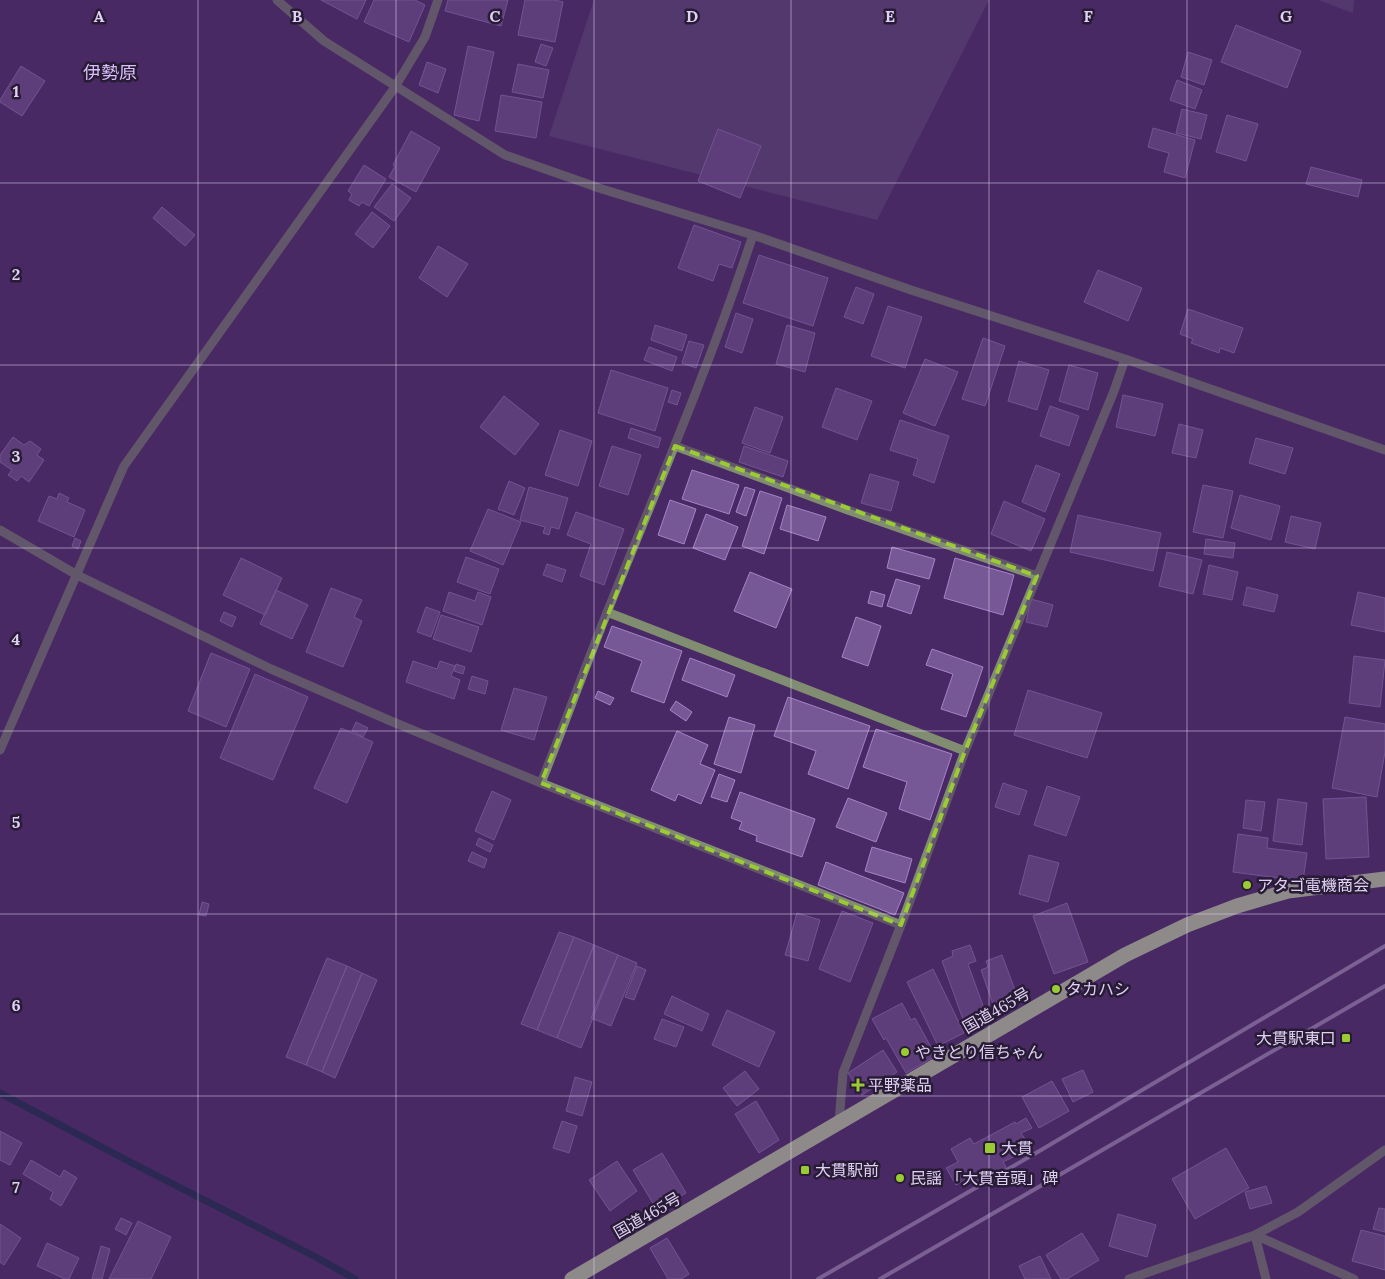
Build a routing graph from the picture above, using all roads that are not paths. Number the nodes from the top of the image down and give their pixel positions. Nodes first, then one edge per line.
1 (277, 0) edge
2 (438, 0) edge
3 (395, 87) junction
4 (753, 235) junction
5 (1125, 359) junction
6 (675, 446) junction
7 (1385, 450) edge
8 (0, 530) edge
9 (77, 575) junction
10 (1037, 576) junction
11 (608, 612) junction
12 (0, 750) edge
13 (965, 751) junction
14 (541, 783) junction
15 (1385, 879) edge
16 (901, 925) junction
17 (839, 1122) junction
18 (1385, 1150) edge
19 (1255, 1235) junction
20 (572, 1279) edge
21 (1129, 1279) edge
22 (1266, 1279) edge
23 (1354, 1279) edge

1 - 3 street
2 - 3 street
3 - 4 street
3 - 9 street
4 - 5 street
4 - 6 street
5 - 7 street
5 - 10 street
6 - 10 street
6 - 11 street
8 - 9 street
9 - 12 street
9 - 14 street
10 - 13 street
11 - 13 street
11 - 14 street
13 - 16 street
14 - 16 street
15 - 17 highway, 国道465号
16 - 17 street
17 - 20 highway, 国道465号
18 - 19 street
19 - 21 street
19 - 22 street
19 - 23 street

